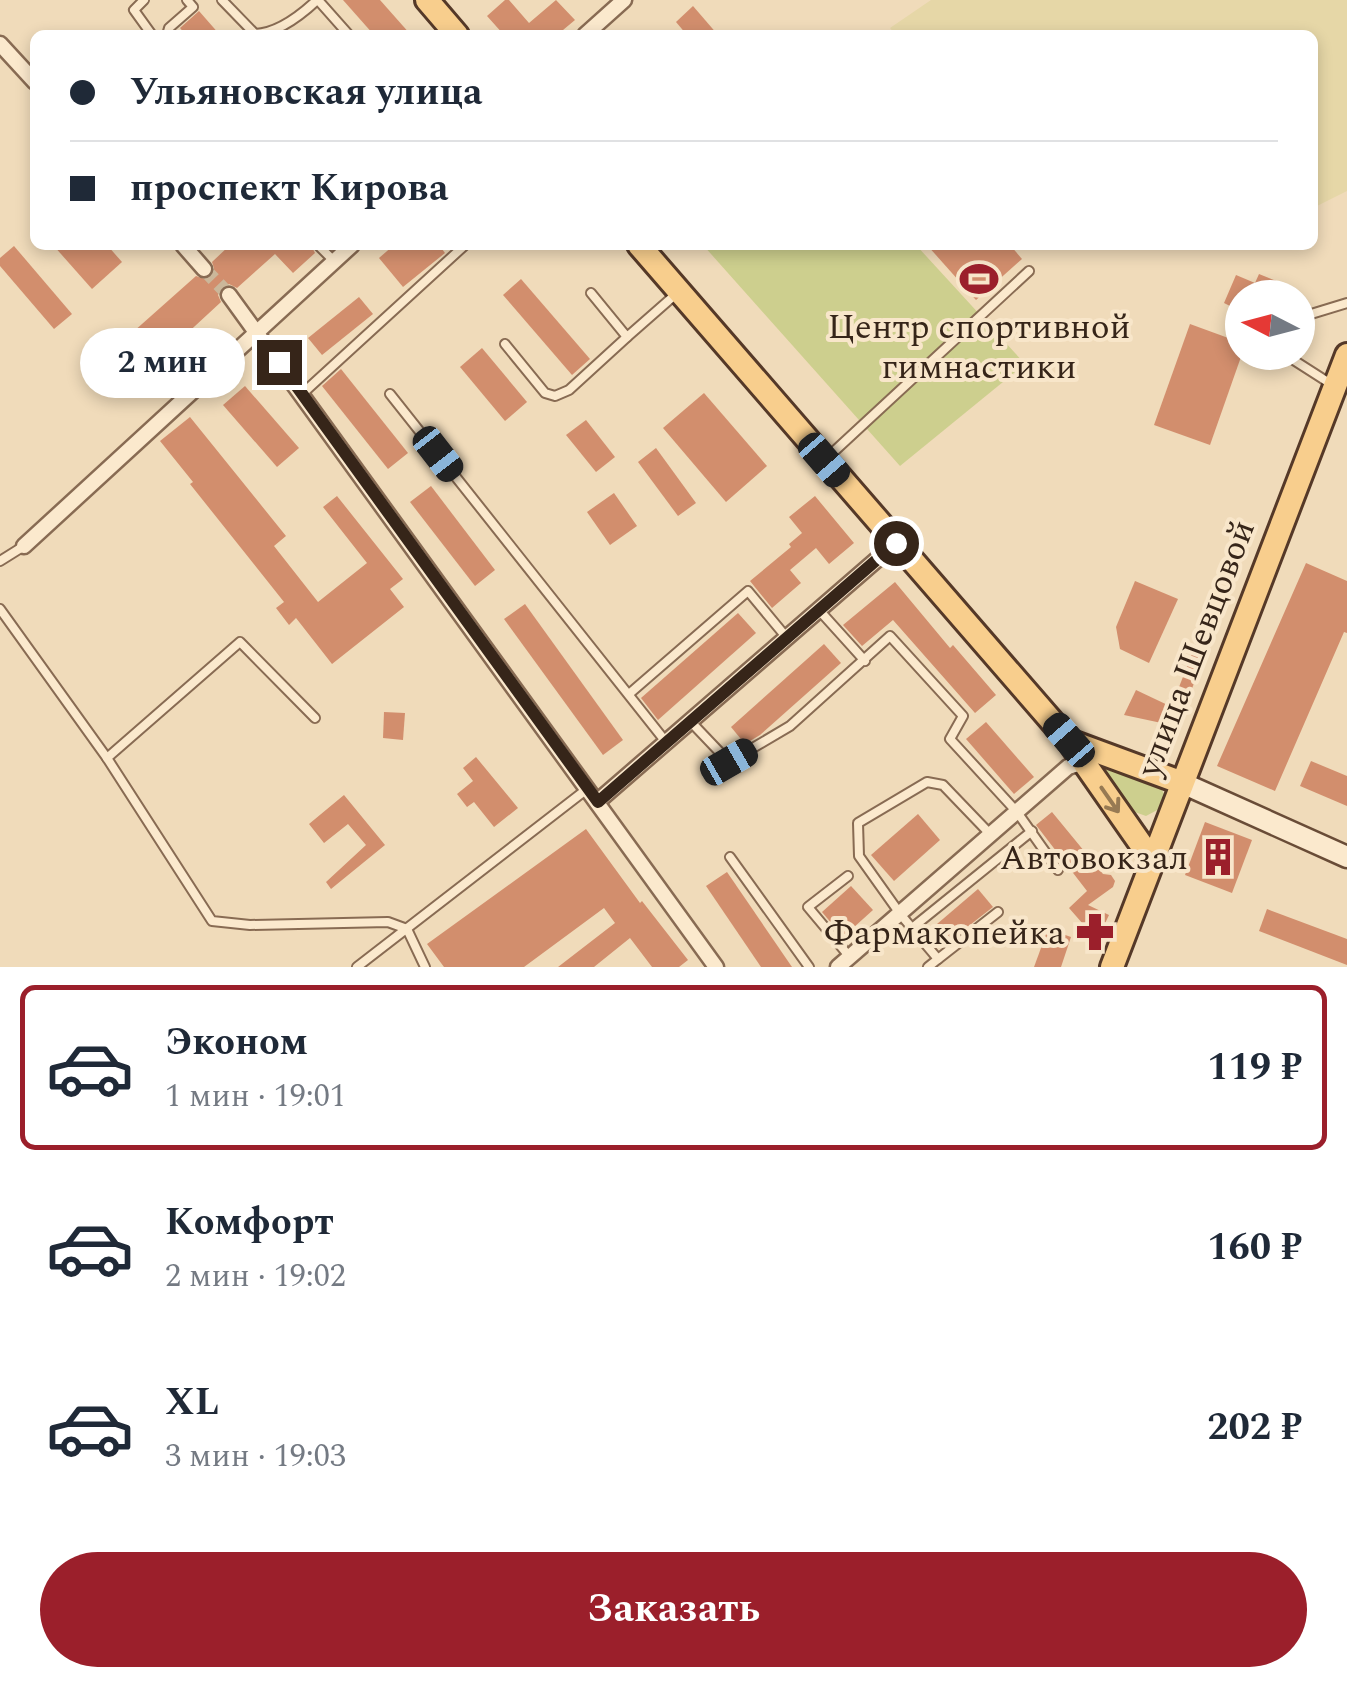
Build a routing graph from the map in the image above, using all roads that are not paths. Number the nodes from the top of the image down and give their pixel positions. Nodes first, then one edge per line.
1 (144, 0) edge
2 (202, 0) edge
3 (222, 0) edge
4 (318, 0) edge
5 (427, 0) edge
6 (624, 0) edge
7 (190, 4) edge
8 (148, 30) edge
9 (168, 30) edge
10 (251, 30) edge
11 (272, 30) edge
12 (345, 30) edge
13 (453, 30) edge
14 (591, 30) edge
15 (0, 44) edge
16 (30, 77) edge
17 (188, 250) edge
18 (323, 250) edge
19 (346, 250) edge
20 (460, 250) edge
21 (643, 250) edge
22 (334, 261) junction
23 (204, 268) tunnel mouth
24 (1029, 271) dead end
25 (680, 292) junction
26 (591, 293) dead end
27 (229, 295) tunnel mouth
28 (1347, 303) edge
29 (1315, 313) edge
30 (256, 330) junction
31 (627, 337) junction
32 (505, 344) dead end
33 (1347, 356) edge
34 (1310, 370) edge
35 (1335, 386) junction
36 (302, 394) junction
37 (390, 394) dead end
38 (824, 460) junction
39 (896, 543) junction
40 (24, 546) joint
41 (0, 561) edge
42 (0, 608) edge
43 (819, 610) junction
44 (787, 638) junction
45 (865, 661) junction
46 (629, 694) junction
47 (315, 718) dead end
48 (690, 721) junction
49 (1069, 740) junction
50 (666, 742) junction
51 (107, 758) junction
52 (1084, 762) junction
53 (1180, 782) junction
54 (588, 788) junction
55 (598, 802) junction
56 (1017, 812) junction
57 (1032, 831) junction
58 (991, 834) junction
59 (730, 857) dead end
60 (1347, 857) edge
61 (1152, 860) junction
62 (1058, 870) dead end
63 (848, 876) dead end
64 (998, 912) dead end
65 (901, 915) junction
66 (912, 928) junction
67 (406, 929) junction
68 (938, 959) junction
69 (843, 962) edge
70 (357, 967) edge
71 (425, 967) edge
72 (716, 967) edge
73 (809, 967) edge
74 (928, 967) edge
75 (1112, 967) edge

1 - 8 lane
2 - 7 lane
3 - 10 lane
4 - 11 lane
4 - 12 lane
5 - 13 main road
6 - 14 street
7 - 9 lane
15 - 16 street
17 - 23 street
18 - 22 lane
19 - 22 street
20 - 36 lane
21 - 25 main road
22 - 30 street
24 - 38 lane
25 - 31 lane
25 - 38 main road
26 - 31 lane
27 - 30 street
28 - 29 lane
30 - 36 street
30 - 40 street
31 - 32 lane
33 - 35 main road, улица Шевцовой
34 - 35 lane
35 - 53 main road, улица Шевцовой
36 - 54 street
37 - 46 lane
38 - 39 main road
39 - 43 street
39 - 49 main road
40 - 41 lane
42 - 51 lane
43 - 44 street
43 - 45 lane
44 - 46 lane
44 - 48 street
45 - 48 lane
45 - 56 lane
46 - 50 lane
47 - 51 lane
48 - 50 street
49 - 52 main road
49 - 53 main road
50 - 55 street
51 - 67 lane
52 - 56 street
52 -> 61 main road
53 - 60 street
53 - 61 main road, улица Шевцовой
54 - 55 street
54 - 67 lane
55 - 72 street
56 - 57 lane
56 - 58 street
57 - 62 lane
57 - 66 lane
58 - 65 street
58 - 65 lane
59 - 73 lane
61 - 75 main road, улица Шевцовой
63 - 69 lane
64 - 68 lane
65 - 66 lane
65 - 69 street
66 - 68 lane
67 - 70 lane
67 - 71 lane
68 - 74 lane

